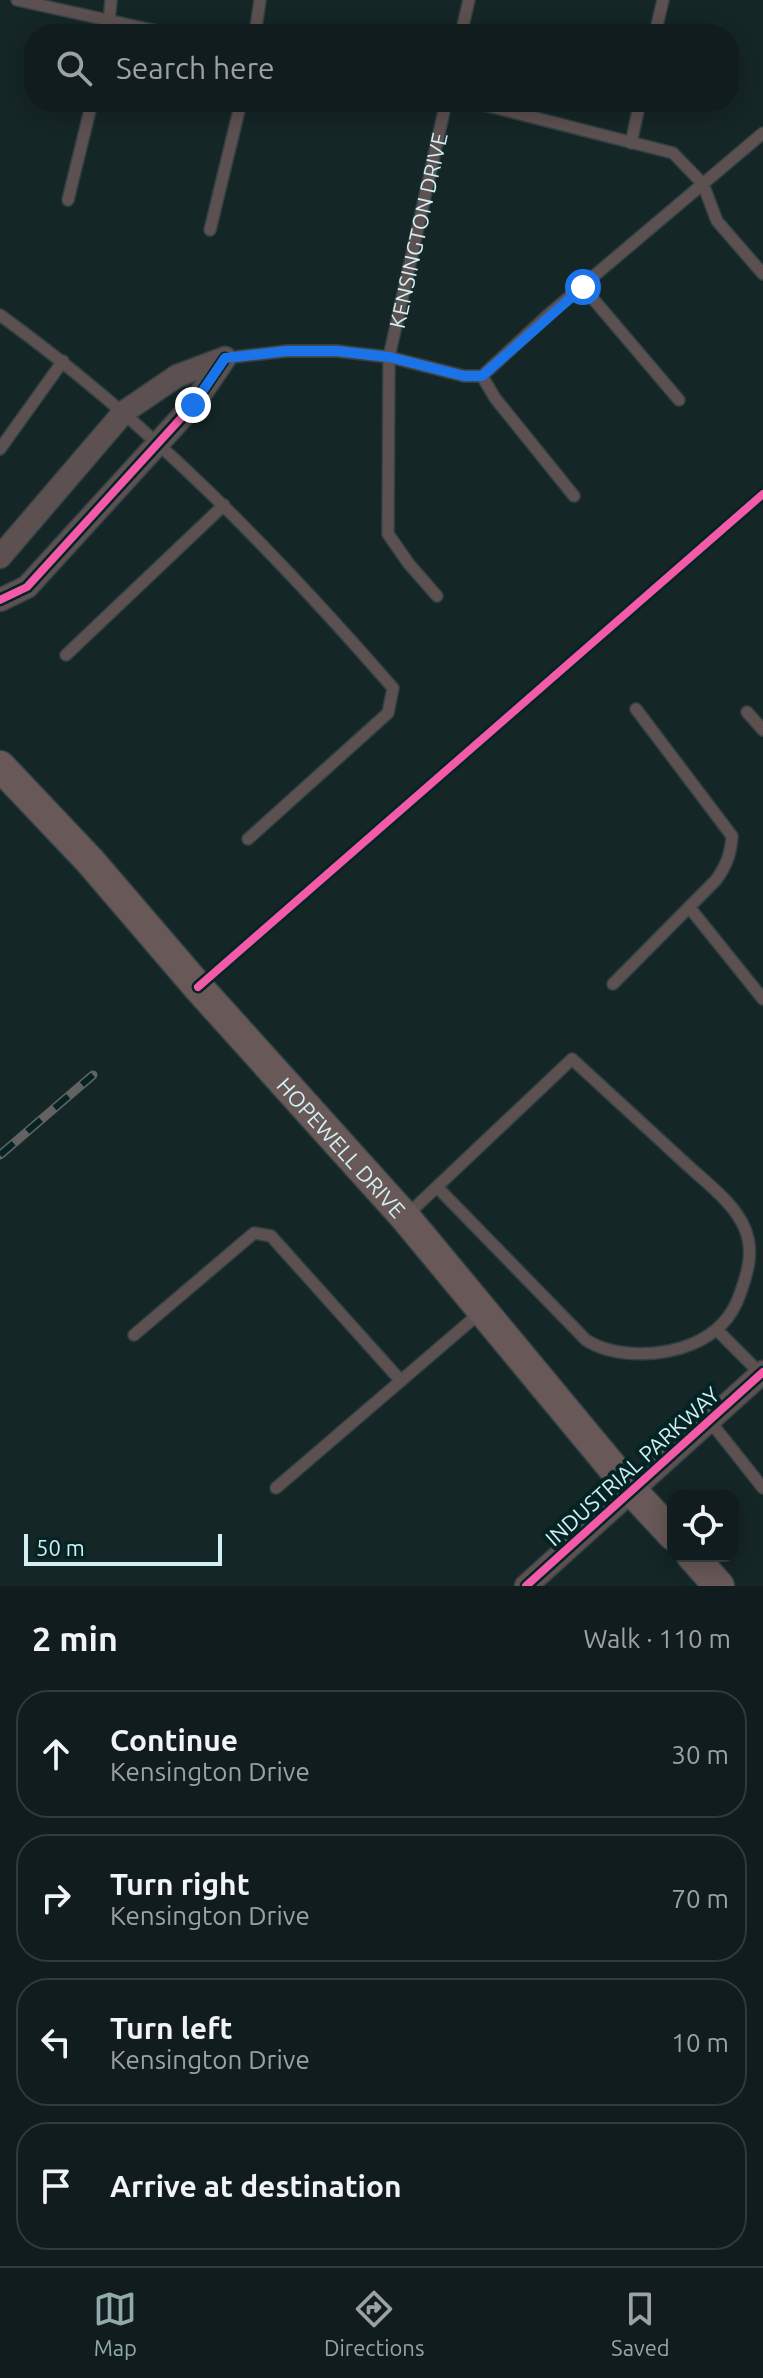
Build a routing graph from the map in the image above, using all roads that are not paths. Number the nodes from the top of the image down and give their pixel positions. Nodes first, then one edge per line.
1 (17, 0) edge
2 (111, 0) edge
3 (260, 0) edge
4 (469, 0) edge
5 (663, 0) edge
6 (109, 21) junction
7 (109, 24) edge
8 (123, 24) edge
9 (256, 24) edge
10 (463, 24) edge
11 (657, 24) edge
12 (90, 112) edge
13 (239, 112) edge
14 (444, 112) edge
15 (512, 112) edge
16 (638, 112) edge
17 (763, 133) edge
18 (631, 143) junction
19 (703, 184) junction
20 (68, 200) dead end
21 (210, 230) dead end
22 (763, 274) edge
23 (583, 287) junction
24 (0, 315) edge
25 (389, 357) junction
26 (225, 358) junction
27 (63, 361) junction
28 (482, 376) junction
29 (679, 400) dead end
30 (124, 412) junction
31 (158, 443) junction
32 (0, 449) edge
33 (574, 496) dead end
34 (224, 505) junction
35 (0, 557) edge
36 (437, 596) dead end
37 (0, 600) edge
38 (66, 655) dead end
39 (636, 709) dead end
40 (747, 712) dead end
41 (763, 730) edge
42 (0, 766) edge
43 (248, 839) dead end
44 (689, 907) junction
45 (613, 984) dead end
46 (763, 999) edge
47 (438, 1188) junction
48 (405, 1217) junction
49 (481, 1312) junction
50 (717, 1330) junction
51 (134, 1335) dead end
52 (762, 1373) edge
53 (401, 1381) junction
54 (709, 1420) junction
55 (276, 1488) dead end
56 (763, 1488) edge
57 (632, 1491) junction
58 (667, 1529) edge
59 (697, 1562) edge
60 (526, 1586) edge
61 (719, 1586) edge

1 - 6 lane
2 - 6 lane
3 - 9 lane
4 - 10 lane
5 - 11 lane
6 - 7 lane
6 - 8 lane
12 - 20 lane
13 - 21 lane
14 - 25 lane, KENSINGTON DRIVE
15 - 18 lane
16 - 18 lane
17 - 19 lane
18 - 19 lane
19 - 22 lane
19 - 23 lane
23 - 28 lane
23 - 29 lane
24 - 27 lane
25 - 26 lane, KENSINGTON DRIVE
25 - 28 lane, KENSINGTON DRIVE
25 - 36 lane
26 - 30 street, KENSINGTON DRIVE
26 - 31 street
27 - 30 lane
27 - 32 lane
28 - 33 lane
30 - 31 lane
30 - 35 street, KENSINGTON DRIVE
31 - 34 lane
31 - 37 street
34 - 38 lane
34 - 43 lane
39 - 44 lane
40 - 41 lane
42 - 48 main road, HOPEWELL DRIVE
44 - 45 lane
44 - 46 lane
47 - 48 lane
47 - 50 lane
47 - 50 lane
48 - 49 main road, HOPEWELL DRIVE
49 - 53 lane
49 - 57 main road, HOPEWELL DRIVE
50 - 52 lane
51 - 53 lane
52 - 54 street, INDUSTRIAL PARKWAY
53 - 55 lane
54 - 56 lane
54 - 57 street, INDUSTRIAL PARKWAY
57 - 58 main road, HOPEWELL DRIVE
57 - 60 street, INDUSTRIAL PARKWAY
59 - 61 main road

